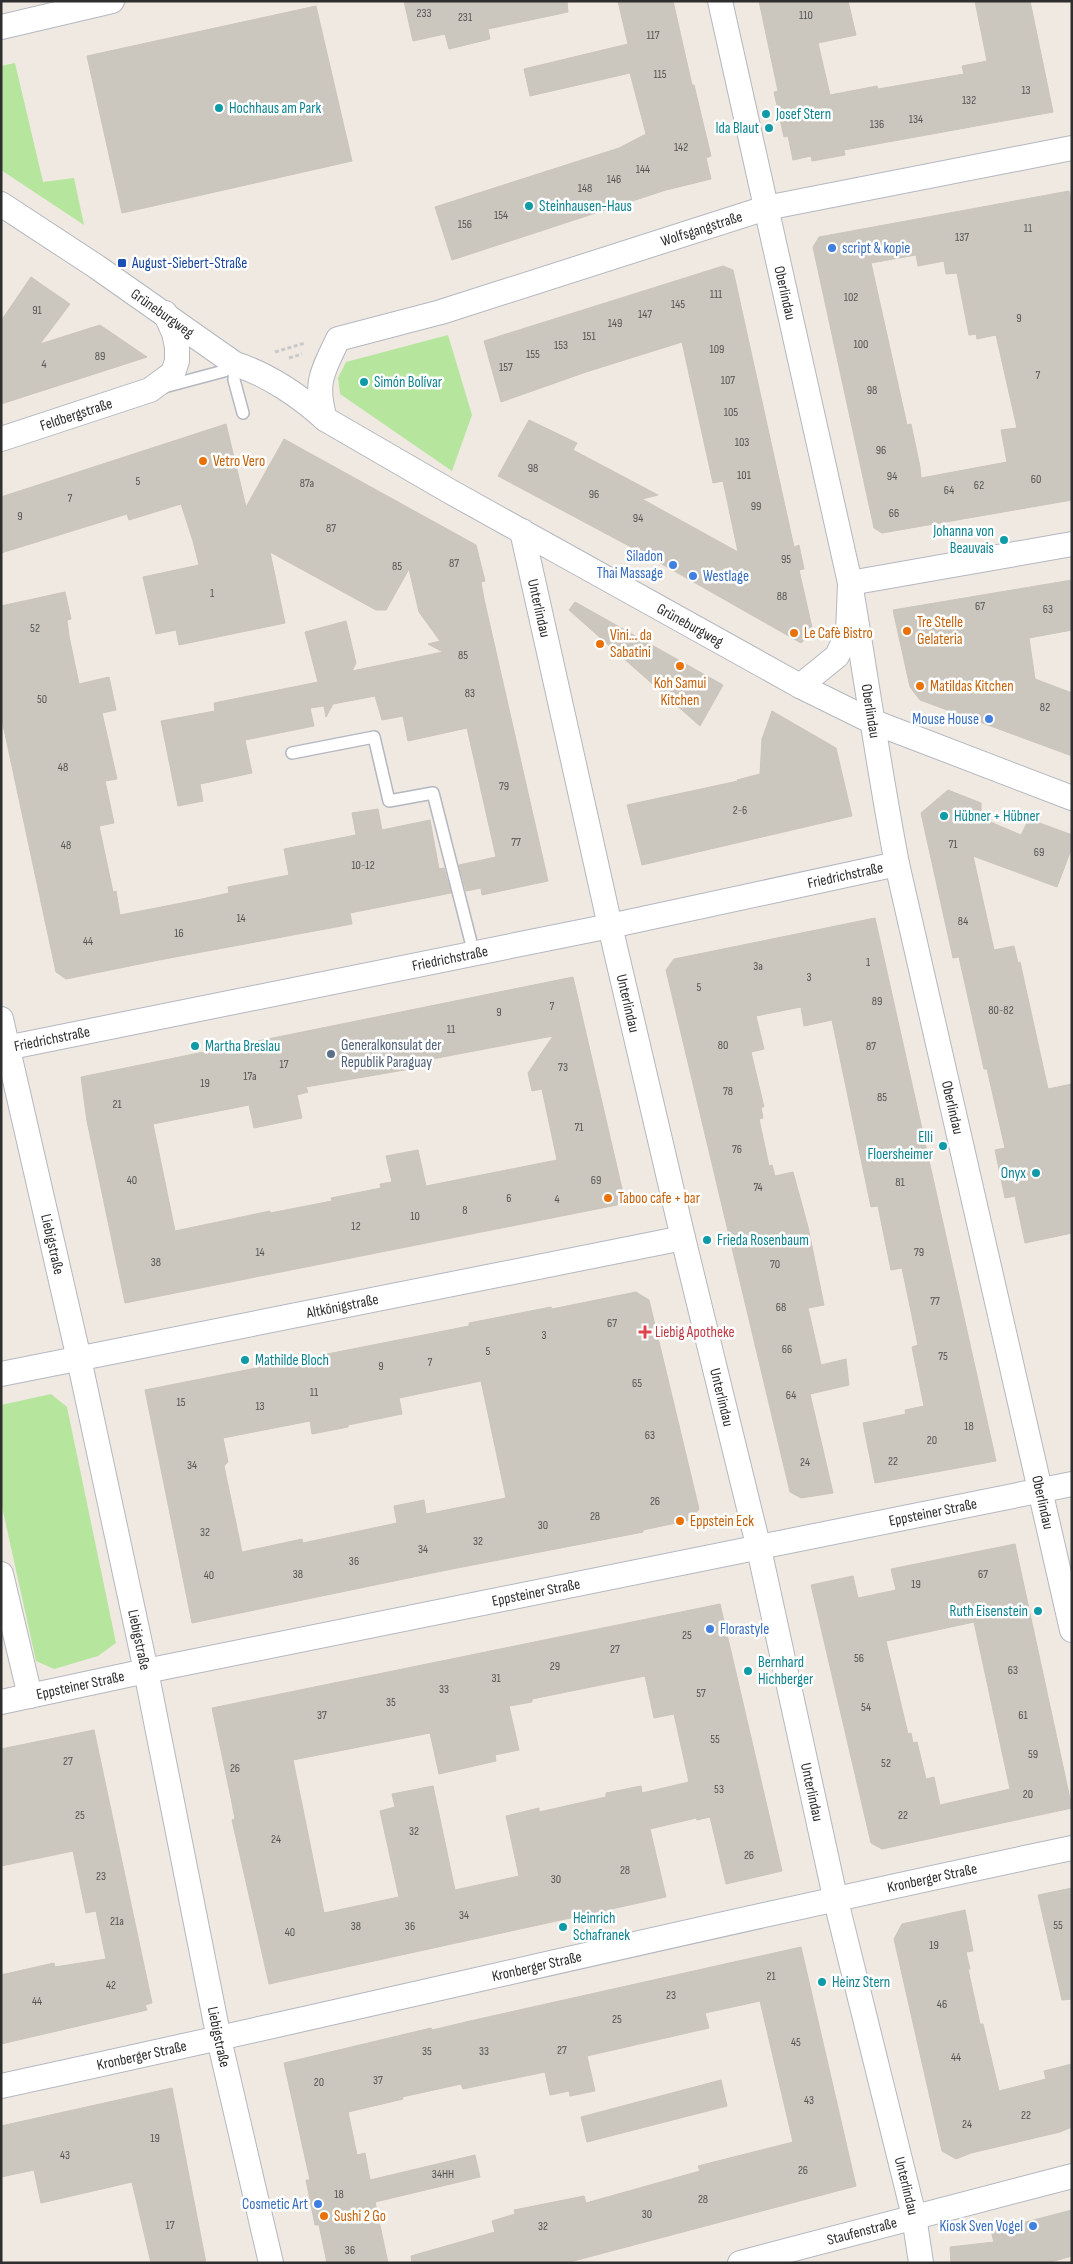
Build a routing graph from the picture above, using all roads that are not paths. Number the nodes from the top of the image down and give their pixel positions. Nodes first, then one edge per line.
1 (112, 1) edge
2 (720, 1) edge
3 (80, 5) edge
4 (1, 27) edge
5 (1072, 148) edge
6 (1, 204) edge
7 (766, 208) junction
8 (164, 313) junction
9 (244, 366) junction
10 (150, 390) junction
11 (243, 413) dead end
12 (325, 419) junction
13 (1, 439) edge
14 (522, 531) junction
15 (1072, 544) edge
16 (850, 583) junction
17 (800, 686) junction
18 (871, 722) junction
19 (292, 754) dead end
20 (1072, 798) edge
21 (897, 864) junction
22 (610, 926) junction
23 (474, 954) junction
24 (1, 1019) edge
25 (4, 1048) edge
26 (683, 1238) junction
27 (79, 1359) junction
28 (1, 1374) edge
29 (1072, 1484) edge
30 (1041, 1490) junction
31 (758, 1549) junction
32 (1, 1574) edge
33 (1072, 1630) edge
34 (146, 1671) junction
35 (30, 1696) junction
36 (1, 1702) edge
37 (1072, 1848) edge
38 (835, 1897) junction
39 (219, 2039) junction
40 (1, 2086) edge
41 (1072, 2176) edge
42 (914, 2216) junction
43 (271, 2263) edge
44 (740, 2263) edge
45 (921, 2263) edge

1 - 3 street
2 - 7 street, Oberlindau
3 - 4 street
5 - 7 street, Wolfsgangstraße
6 - 8 street, Grüneburgweg
7 - 12 street, Wolfsgangstraße
7 - 16 street, Oberlindau
8 - 9 street, Grüneburgweg
8 - 10 street, Feldbergstraße
9 - 10 lane, Feldbergstraße
9 - 11 lane
9 - 12 street, Grüneburgweg
10 - 13 street, Feldbergstraße
12 - 14 street, Grüneburgweg
14 - 17 street, Grüneburgweg
14 - 22 street, Unterlindau
15 - 16 street
16 - 17 street, Oberlindau
16 - 18 street, Oberlindau
17 - 18 street, Grüneburgweg
18 - 20 street, Grüneburgweg
18 - 21 street, Oberlindau
19 - 23 lane
21 - 22 street, Friedrichstraße
21 - 30 street, Oberlindau
22 - 23 street, Friedrichstraße
22 - 26 street, Unterlindau
23 - 25 street, Friedrichstraße
24 - 25 street, Liebigstraße
25 - 27 street, Liebigstraße
26 - 27 street, Altkönigstraße
26 - 31 street, Unterlindau
27 - 28 street, Altkönigstraße
27 - 34 street, Liebigstraße
29 - 30 street, Eppsteiner Straße
30 - 31 street, Eppsteiner Straße
30 - 33 street, Oberlindau
31 - 34 street, Eppsteiner Straße
31 - 38 street, Unterlindau
32 - 35 street
34 - 35 street, Eppsteiner Straße
34 - 39 street, Liebigstraße
35 - 36 street, Eppsteiner Straße
37 - 38 street, Kronberger Straße
38 - 39 street, Kronberger Straße
38 - 42 street, Unterlindau
39 - 40 street, Kronberger Straße
39 - 43 street, Liebigstraße
41 - 42 street, Staufenstraße
42 - 44 street, Staufenstraße
42 - 45 street, Unterlindau

